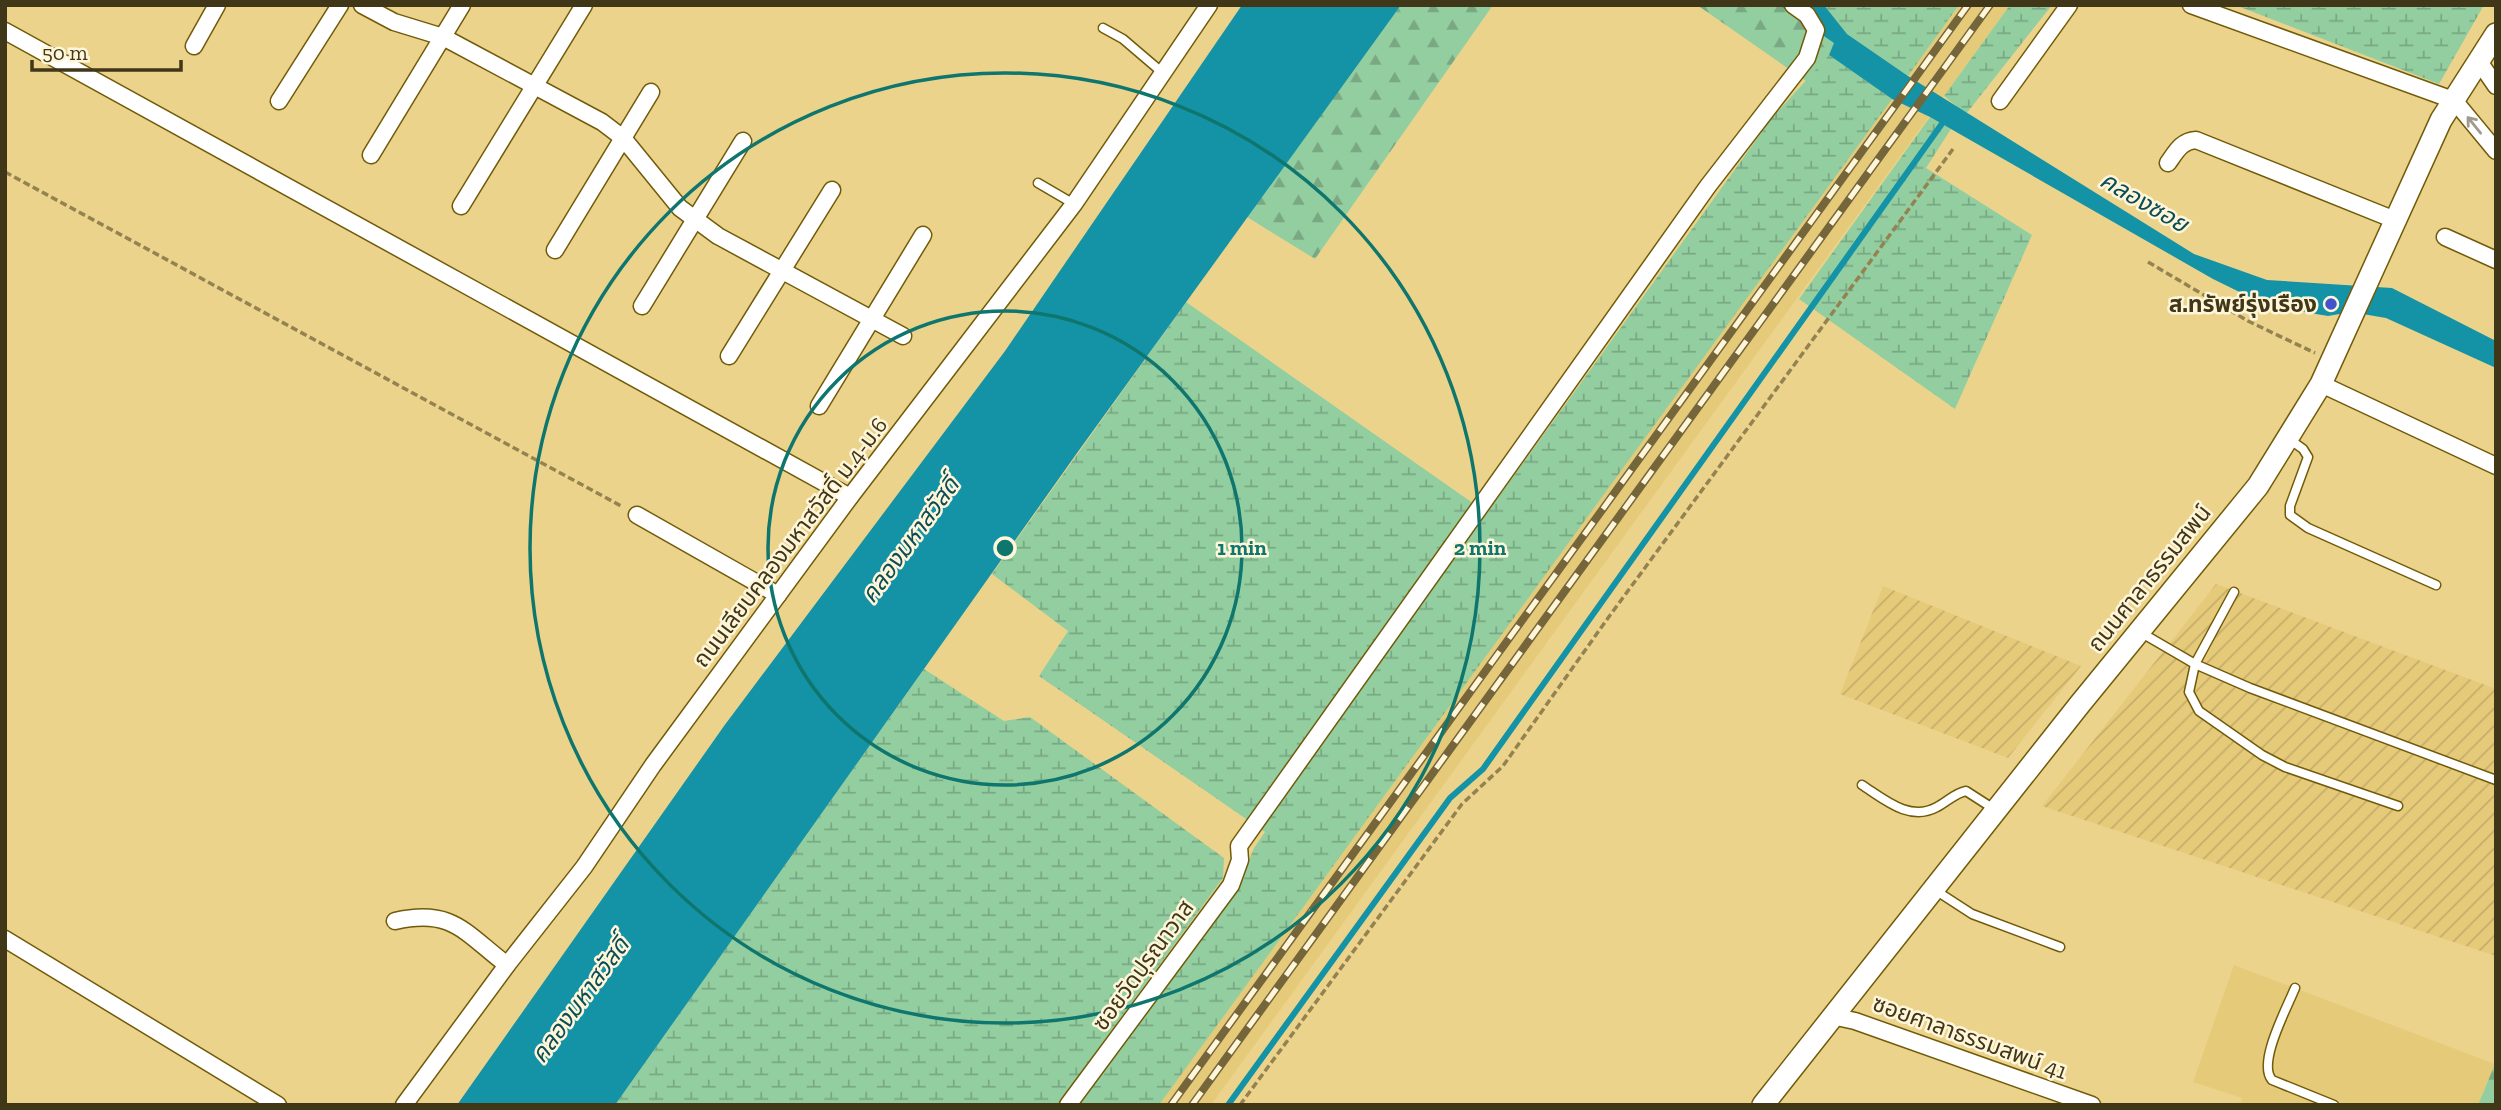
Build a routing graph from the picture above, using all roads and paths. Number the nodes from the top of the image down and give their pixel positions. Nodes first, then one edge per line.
1 (217, 5) edge
2 (340, 5) edge
3 (362, 5) edge
4 (462, 5) edge
5 (584, 5) edge
6 (1209, 5) edge
7 (1793, 5) edge
8 (2069, 5) edge
9 (2191, 5) edge
10 (1103, 28) dead end
11 (5, 31) edge
12 (2496, 34) edge
13 (443, 37) junction
14 (194, 46) dead end
15 (2477, 60) junction
16 (1164, 74) junction
17 (535, 85) junction
18 (2496, 86) edge
19 (650, 92) dead end
20 (2453, 99) junction
21 (279, 101) dead end
22 (2000, 101) dead end
23 (622, 138) junction
24 (743, 141) dead end
25 (1953, 149) dead end
26 (2496, 150) edge
27 (372, 155) dead end
28 (2168, 163) dead end
29 (5, 172) edge
30 (1038, 183) dead end
31 (832, 190) dead end
32 (1074, 204) junction
33 (461, 206) dead end
34 (695, 219) junction
35 (2395, 220) junction
36 (923, 236) dead end
37 (2445, 237) dead end
38 (555, 250) dead end
39 (2496, 260) edge
40 (2148, 262) dead end
41 (783, 270) junction
42 (642, 306) dead end
43 (872, 320) junction
44 (903, 336) dead end
45 (729, 356) dead end
46 (2332, 361) junction
47 (2321, 384) junction
48 (819, 406) dead end
49 (2290, 439) junction
50 (2496, 466) edge
51 (850, 497) junction
52 (637, 515) joint
53 (2435, 585) dead end
54 (2234, 592) dead end
55 (778, 595) junction
56 (2140, 632) junction
57 (2195, 664) junction
58 (2496, 780) edge
59 (1862, 785) dead end
60 (2398, 806) dead end
61 (1996, 810) junction
62 (1933, 888) junction
63 (395, 921) dead end
64 (5, 939) edge
65 (2060, 947) dead end
66 (507, 964) junction
67 (2295, 988) dead end
68 (1832, 1016) junction
69 (2305, 1094) junction
70 (278, 1105) edge
71 (404, 1105) edge
72 (1068, 1105) edge
73 (1240, 1105) edge
74 (1763, 1105) edge
75 (2092, 1105) edge
76 (2301, 1105) edge
77 (2334, 1105) edge

1 - 14 street
2 - 21 street
3 - 13 street
4 - 13 street
5 - 17 street
6 - 16 street, ถนนเลียบคลองมหาสวัสดิ์ ม.4-ม.6
7 - 72 street, ซอยวัดปุรณาวาส
8 - 22 street
9 - 20 street
10 - 16 lane
11 - 51 street
12 - 15 street, ถนนศาลาธรรมสพน์
13 - 17 street
13 - 27 street
15 - 18 street
15 - 20 street, ถนนศาลาธรรมสพน์
16 - 32 street, ถนนเลียบคลองมหาสวัสดิ์ ม.4-ม.6
17 - 23 street
17 - 33 street
19 - 23 street
26 -> 20 street
20 - 35 street, ถนนศาลาธรรมสพน์
23 - 34 street
23 - 38 street
24 - 34 street
25 - 73 path
28 - 35 street
29 - 52 path
30 - 32 lane
31 - 41 street
32 - 51 street, ถนนเลียบคลองมหาสวัสดิ์ ม.4-ม.6
34 - 41 street
34 - 42 street
35 - 46 street, ถนนศาลาธรรมสพน์
36 - 43 street
37 - 39 street
40 - 46 path
41 - 43 street
41 - 45 street
43 - 44 street
43 - 48 street
46 - 47 street, ถนนศาลาธรรมสพน์
47 - 49 street, ถนนศาลาธรรมสพน์
47 - 50 street
49 - 53 lane
49 - 56 street, ถนนศาลาธรรมสพน์
51 - 55 street, ถนนเลียบคลองมหาสวัสดิ์ ม.4-ม.6
52 - 55 street
54 - 57 lane
55 - 66 street, ถนนเลียบคลองมหาสวัสดิ์ ม.4-ม.6
56 - 57 lane
56 - 61 street, ถนนศาลาธรรมสพน์
57 - 58 lane
57 - 60 lane
59 - 61 lane
61 - 62 street, ถนนศาลาธรรมสพน์
62 - 65 lane
62 - 68 street, ถนนศาลาธรรมสพน์
63 - 66 street
64 - 70 street
66 - 71 street, ถนนเลียบคลองมหาสวัสดิ์ ม.4-ม.6
67 - 69 lane
68 - 74 street, ถนนศาลาธรรมสพน์
68 - 75 street, ซอยศาลาธรรมสพน์ 41
69 - 76 lane
69 - 77 lane

